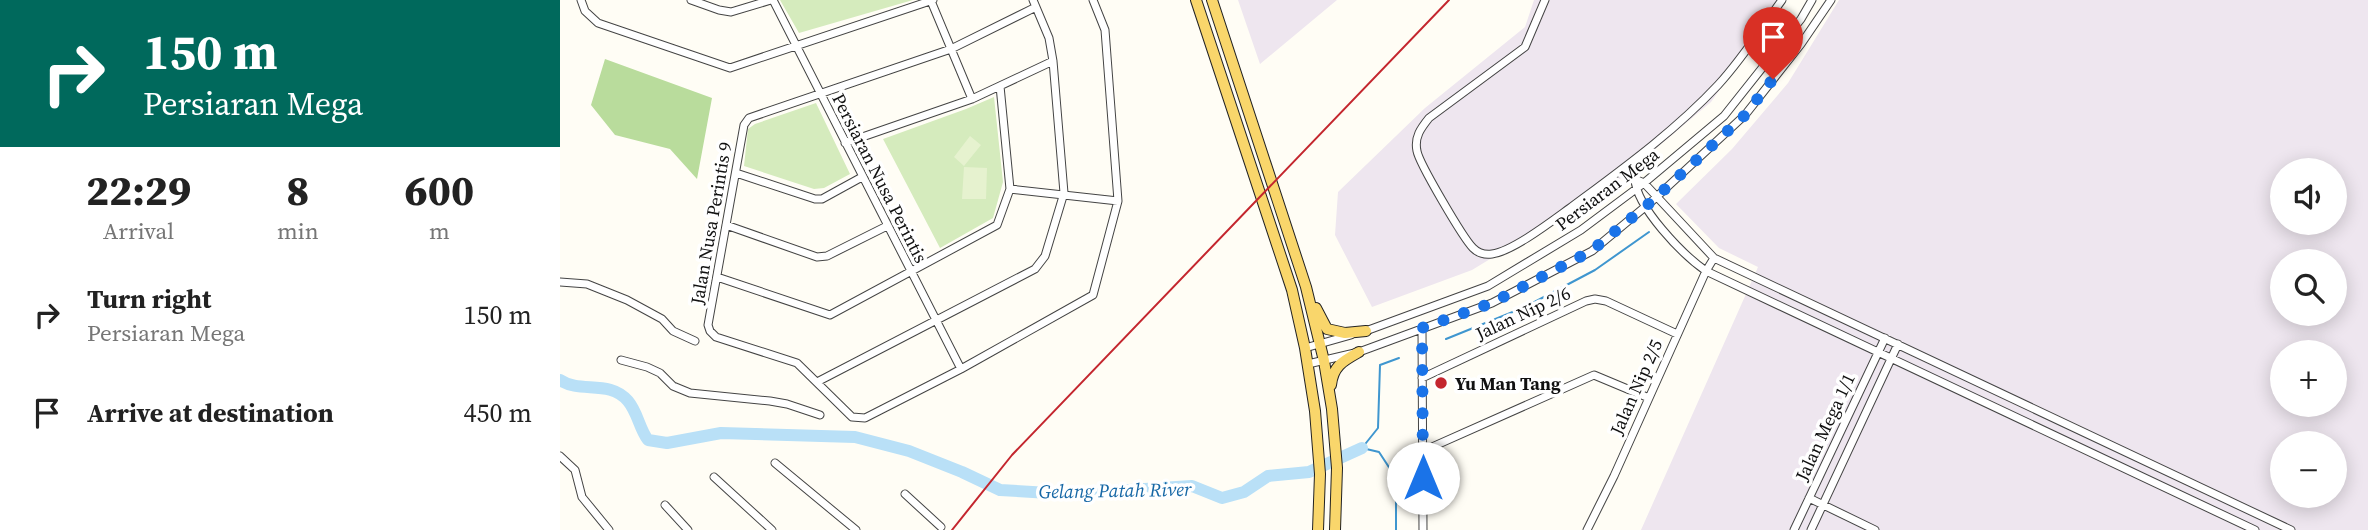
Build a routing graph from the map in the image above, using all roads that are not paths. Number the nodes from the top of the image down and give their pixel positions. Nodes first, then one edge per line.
1 (581, 0) edge
2 (691, 0) edge
3 (772, 0) edge
4 (1093, 0) edge
5 (1196, 0) edge
6 (1212, 0) edge
7 (1545, 0) edge
8 (1782, 0) edge
9 (1812, 0) edge
10 (1831, 0) edge
11 (932, 1) edge
12 (1034, 4) edge
13 (795, 46) junction
14 (951, 49) junction
15 (1053, 61) junction
16 (1000, 86) junction
17 (819, 93) junction
18 (972, 99) junction
19 (845, 143) junction
20 (1625, 167) junction
21 (736, 173) junction
22 (862, 177) junction
23 (1635, 179) junction
24 (1644, 183) junction
25 (1010, 188) junction
26 (1635, 190) junction
27 (1064, 193) junction
28 (1655, 198) junction
29 (1118, 201) junction
30 (1644, 207) junction
31 (726, 225) junction
32 (887, 226) junction
33 (1714, 258) junction
34 (911, 271) junction
35 (1706, 271) junction
36 (717, 277) junction
37 (560, 282) edge
38 (1306, 287) junction
39 (936, 320) junction
40 (1422, 328) junction
41 (1366, 331) junction
42 (1677, 334) junction
43 (1885, 338) junction
44 (695, 341) dead end
45 (1898, 344) junction
46 (1320, 346) junction
47 (1305, 348) junction
48 (1359, 352) junction
49 (1877, 352) junction
50 (1891, 358) junction
51 (621, 360) dead end
52 (1324, 361) junction
53 (1308, 364) junction
54 (961, 369) junction
55 (1422, 378) junction
56 (817, 382) junction
57 (1649, 398) junction
58 (1332, 409) junction
59 (820, 415) dead end
60 (1423, 451) junction
61 (560, 456) edge
62 (775, 463) dead end
63 (714, 477) dead end
64 (905, 494) dead end
65 (1809, 498) junction
66 (665, 505) dead end
67 (1823, 505) junction
68 (941, 527) dead end
69 (609, 530) edge
70 (688, 530) edge
71 (772, 530) edge
72 (856, 530) edge
73 (1318, 530) edge
74 (1335, 530) edge
75 (1423, 530) edge
76 (1587, 530) edge
77 (1794, 530) edge
78 (1811, 530) edge
79 (1875, 530) edge
80 (2255, 530) edge
81 (2291, 530) edge

1 - 13 street
2 - 3 street
3 - 13 street, Persiaran Nusa Perintis
4 - 29 street
5 - 47 main road
6 - 38 main road
7 - 20 street
8 - 20 street
9 - 24 street, Persiaran Mega
10 - 28 street, Persiaran Mega
11 - 13 street
11 - 14 street
12 - 14 street
12 - 15 street
13 - 17 street, Persiaran Nusa Perintis
14 - 17 street
14 - 18 street
15 - 16 street
15 - 27 street
16 - 18 street
16 - 25 street
17 - 19 street, Persiaran Nusa Perintis
17 - 21 street, Jalan Nusa Perintis 9
18 - 19 street
19 - 22 street, Persiaran Nusa Perintis
20 - 23 street
21 - 22 street
21 - 31 street, Jalan Nusa Perintis 9
22 - 32 street, Persiaran Nusa Perintis
23 - 24 street
23 - 26 street
24 - 26 street, Persiaran Mega
24 - 28 street
25 - 27 street
25 - 34 street
26 - 30 street
26 - 41 street, Persiaran Mega
27 - 29 street
27 - 39 street
28 - 30 street, Persiaran Mega
28 - 33 street
29 - 54 street
30 - 35 street
30 - 40 street, Persiaran Mega
31 - 32 street
31 - 36 street, Jalan Nusa Perintis 9
32 - 34 street, Persiaran Nusa Perintis
33 - 35 street, Jalan Nip 2/5
33 - 43 street
34 - 36 street
34 - 39 street, Persiaran Nusa Perintis
35 - 42 street, Jalan Nip 2/5
35 - 49 street
36 - 56 street, Jalan Nusa Perintis 9
37 - 44 street
38 - 41 main road
38 - 46 main road
39 - 54 street, Persiaran Nusa Perintis
39 - 56 street
40 - 48 street, Persiaran Mega
40 - 55 street
41 - 46 street, Persiaran Mega
42 - 55 street, Jalan Nip 2/6
42 - 57 street, Jalan Nip 2/5
43 - 45 street
43 - 49 street, Jalan Mega 1/1
45 - 50 street
45 - 81 street
46 - 47 street, Persiaran Mega
46 - 52 main road
47 - 53 main road
48 - 52 street, Persiaran Mega
48 - 58 main road
49 - 50 street
49 - 65 street, Jalan Mega 1/1
50 - 67 street
50 - 80 street
51 - 59 street
52 - 53 street, Persiaran Mega
52 - 58 main road
53 - 73 main road
54 - 56 street
55 - 60 street
57 - 60 street
57 - 76 street, Jalan Nip 2/5
58 - 74 main road
60 - 75 street
61 - 69 street
62 - 72 street
63 - 71 street
64 - 68 street
65 - 67 street
65 - 77 street, Jalan Mega 1/1
66 - 70 street
67 - 78 street
67 - 79 street

